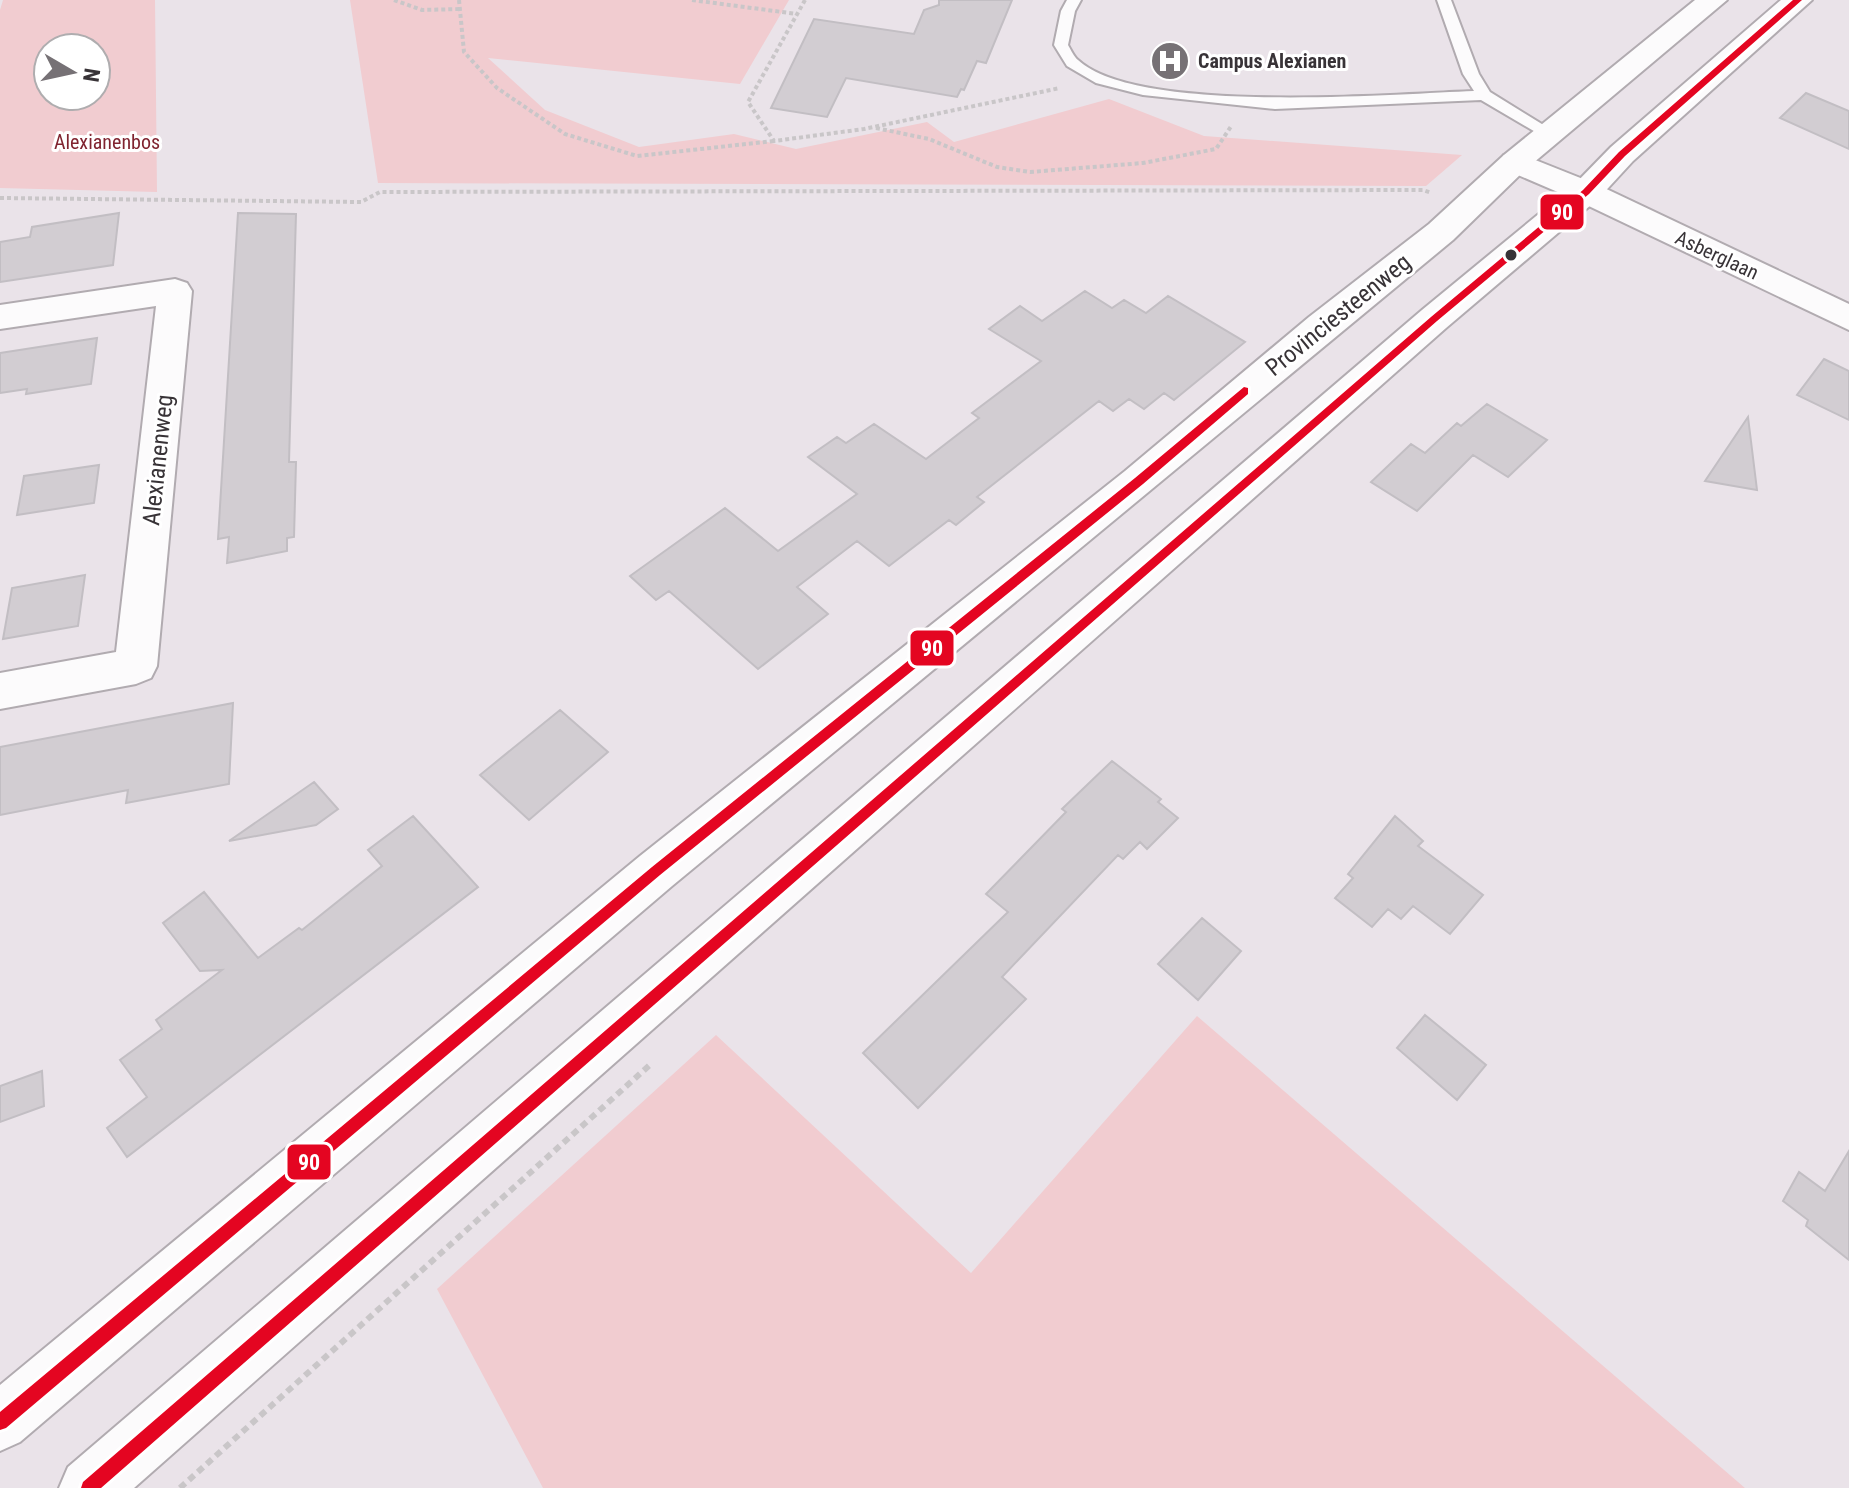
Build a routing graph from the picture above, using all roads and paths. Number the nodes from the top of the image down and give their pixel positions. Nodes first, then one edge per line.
1 (394, 0) edge
2 (459, 0) edge
3 (692, 0) edge
4 (805, 0) edge
5 (1074, 0) edge
6 (1444, 0) edge
7 (1713, 0) edge
8 (1798, 0) edge
9 (460, 9) junction
10 (797, 14) junction
11 (1101, 80) junction
12 (1484, 95) junction
13 (1234, 101) junction
14 (873, 128) junction
15 (1550, 134) junction
16 (774, 141) junction
17 (1515, 162) junction
18 (1586, 192) junction
19 (0, 198) edge
20 (1467, 207) junction
21 (0, 317) edge
22 (1849, 318) edge
23 (0, 691) edge
24 (0, 1422) edge
25 (89, 1488) edge

1 - 9 path
2 - 9 path
3 - 10 path
4 - 10 path
5 - 11 lane
6 - 12 lane
7 - 15 main road, Provinciesteenweg
8 - 18 main road
9 - 16 path
10 - 16 path
11 - 13 lane
11 - 14 path
12 - 13 lane
12 - 15 lane
13 - 14 path
14 - 16 path
15 - 17 main road, Provinciesteenweg
17 - 18 main road, Asberglaan
17 - 20 main road, Provinciesteenweg
18 - 22 main road, Asberglaan
18 - 25 main road
19 - 20 path
20 - 24 main road, Provinciesteenweg
21 - 23 main road, Alexianenweg

